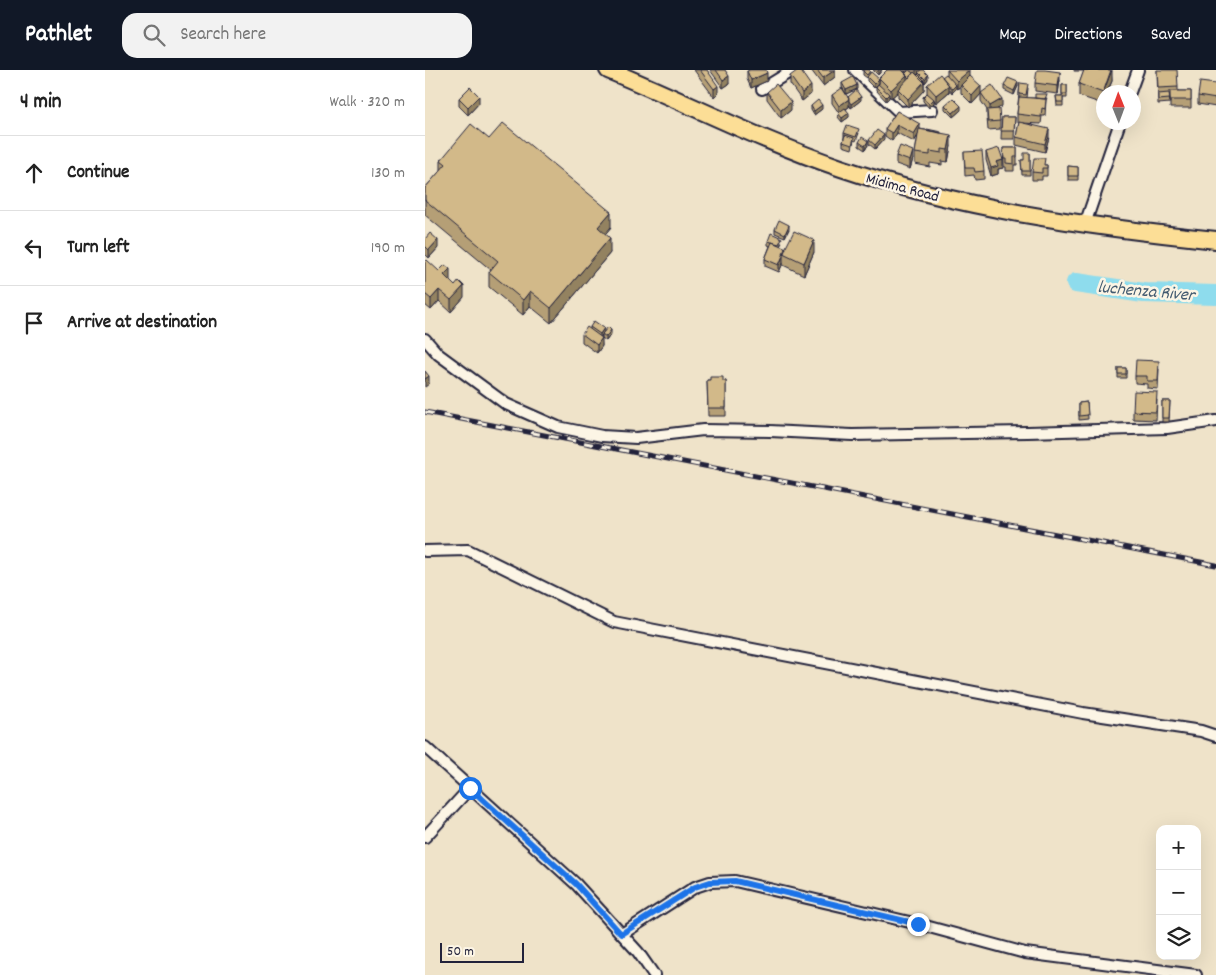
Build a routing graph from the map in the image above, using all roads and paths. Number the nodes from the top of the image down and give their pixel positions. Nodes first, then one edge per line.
1 (608, 70) edge
2 (793, 70) edge
3 (855, 70) edge
4 (1138, 70) edge
5 (1133, 85) edge
6 (762, 89) dead end
7 (931, 110) dead end
8 (1117, 130) edge
9 (1085, 224) junction
10 (1216, 240) edge
11 (425, 340) edge
12 (1216, 422) edge
13 (425, 551) edge
14 (1216, 736) edge
15 (425, 747) edge
16 (470, 788) junction
17 (425, 837) edge
18 (621, 934) junction
19 (654, 975) edge
20 (1196, 975) edge

1 - 9 main road, Midima Road
2 - 6 street
3 - 7 street
4 - 5 street
8 - 9 street
9 - 10 main road, Midima Road
11 - 12 street
13 - 14 street
15 - 16 street
16 - 17 street
16 - 18 street
18 - 19 street
18 - 20 street

